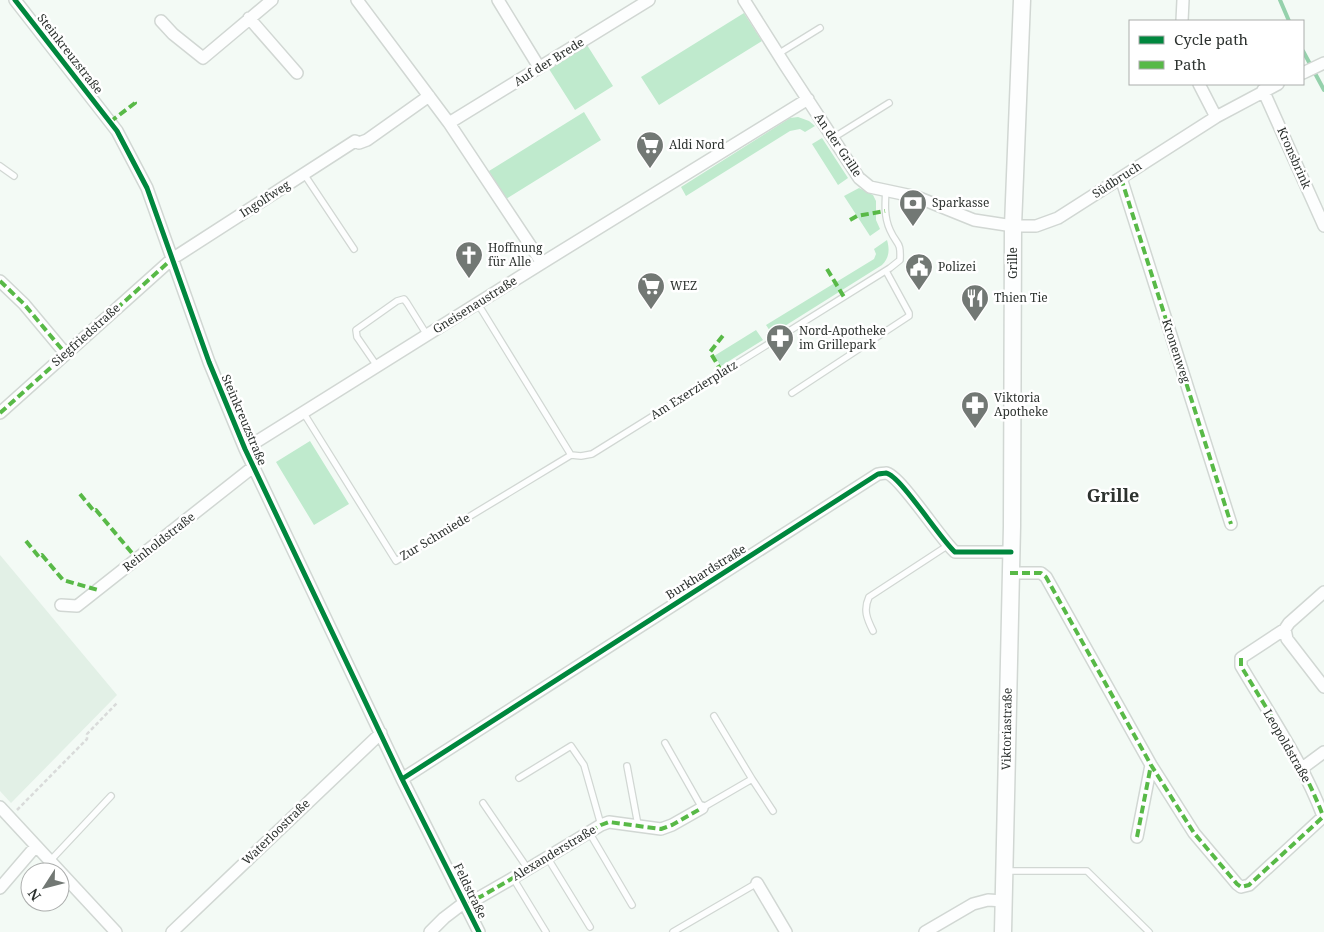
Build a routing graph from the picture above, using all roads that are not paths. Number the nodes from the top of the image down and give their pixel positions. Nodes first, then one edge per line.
1 (14, 0) edge
2 (272, 0) edge
3 (358, 0) edge
4 (498, 0) edge
5 (649, 0) edge
6 (744, 0) edge
7 (1022, 0) edge
8 (1183, 0) edge
9 (249, 18) junction
10 (1182, 20) edge
11 (161, 21) dead end
12 (820, 28) dead end
13 (778, 54) junction
14 (1324, 64) edge
15 (539, 67) junction
16 (297, 73) dead end
17 (1304, 73) edge
18 (1200, 85) edge
19 (1276, 85) edge
20 (1263, 90) junction
21 (429, 96) junction
22 (808, 99) junction
23 (889, 103) dead end
24 (1216, 117) junction
25 (448, 123) junction
26 (833, 138) junction
27 (0, 166) edge
28 (304, 174) junction
29 (14, 176) dead end
30 (1121, 178) junction
31 (886, 189) junction
32 (1013, 226) junction
33 (1324, 226) edge
34 (354, 249) dead end
35 (172, 259) junction
36 (542, 263) junction
37 (886, 271) junction
38 (0, 281) edge
39 (478, 304) junction
40 (427, 335) junction
41 (65, 353) junction
42 (377, 366) junction
43 (792, 393) dead end
44 (303, 412) junction
45 (0, 413) edge
46 (245, 449) junction
47 (571, 455) junction
48 (253, 467) junction
49 (1230, 524) dead end
50 (1012, 526) joint
51 (947, 546) junction
52 (1011, 552) junction
53 (1010, 573) junction
54 (1324, 592) edge
55 (61, 605) dead end
56 (1285, 629) junction
57 (873, 631) dead end
58 (1324, 687) edge
59 (714, 716) dead end
60 (381, 733) junction
61 (665, 743) dead end
62 (1324, 752) edge
63 (1152, 765) junction
64 (627, 766) dead end
65 (1301, 769) junction
66 (402, 778) junction
67 (519, 778) dead end
68 (752, 779) junction
69 (111, 796) dead end
70 (482, 803) dead end
71 (0, 807) edge
72 (702, 808) junction
73 (774, 811) dead end
74 (1324, 816) edge
75 (602, 825) junction
76 (638, 825) junction
77 (589, 832) junction
78 (1137, 837) dead end
79 (36, 846) junction
80 (547, 857) junction
81 (443, 859) joint
82 (50, 861) junction
83 (528, 869) junction
84 (1004, 871) junction
85 (513, 878) junction
86 (757, 883) joint
87 (0, 888) edge
88 (1004, 901) junction
89 (465, 902) junction
90 (632, 905) dead end
91 (590, 927) dead end
92 (116, 932) edge
93 (172, 932) edge
94 (430, 932) edge
95 (479, 932) edge
96 (546, 932) edge
97 (673, 932) edge
98 (786, 932) edge
99 (925, 932) edge
100 (1003, 932) edge
101 (1149, 932) edge

1 - 35 street, Steinkreuzstraße
2 - 9 street
3 - 21 street
4 - 15 street
5 - 15 street, Auf der Brede
6 - 13 street, An der Grille
7 - 32 main road, Grille
8 - 10 street
9 - 11 street
9 - 16 street
12 - 13 lane
13 - 22 street, An der Grille
14 - 17 street
15 - 25 street, Auf der Brede
18 - 24 street
19 - 20 street, Südbruch
20 - 24 street, Südbruch
20 - 33 street, Kronsbrink
21 - 25 street
21 - 28 street, Ingolfweg
22 - 26 street, An der Grille
22 - 36 street, Gneisenaustraße
23 - 26 lane
24 - 30 street, Südbruch
25 - 36 street
26 - 31 street, An der Grille
27 - 29 lane
28 - 34 lane
28 - 35 street, Ingolfweg
30 - 32 street, Südbruch
30 - 49 street, Kronenweg
31 - 32 street, An der Grille
31 - 37 lane, Am Exerzierplatz
32 - 50 main road, Grille
35 - 41 street, Siegfriedstraße
35 - 46 street, Steinkreuzstraße
36 - 39 street, Gneisenaustraße
37 - 43 lane
37 - 47 lane, Am Exerzierplatz
38 - 41 street
39 - 40 street, Gneisenaustraße
39 - 47 lane
40 - 42 street, Gneisenaustraße
40 - 42 lane
41 - 45 street, Siegfriedstraße
42 - 44 street, Gneisenaustraße
44 - 46 street, Gneisenaustraße
44 - 47 lane, Zur Schmiede
46 - 48 street, Steinkreuzstraße
48 - 55 street, Reinholdstraße
48 - 60 street, Steinkreuzstraße
50 - 52 main road, Viktoriastraße
51 - 52 street
51 - 57 lane
51 - 66 street, Burkhardstraße
52 - 53 main road, Viktoriastraße
53 - 63 street, Leopoldstraße
53 - 84 main road, Viktoriastraße
54 - 56 street
56 - 58 street
56 - 65 street, Leopoldstraße
59 - 68 lane
60 - 66 street, Steinkreuzstraße
60 - 93 street, Waterloostraße
61 - 72 lane
62 - 65 street
63 - 74 street, Leopoldstraße
63 - 78 street
64 - 76 lane
65 - 74 street, Leopoldstraße
66 - 81 street, Steinkreuzstraße
67 - 75 lane
68 - 72 lane
68 - 73 lane
69 - 82 lane
70 - 83 lane
71 - 79 street
72 - 76 street, Alexanderstraße
75 - 76 street, Alexanderstraße
75 - 77 street, Alexanderstraße
77 - 80 street, Alexanderstraße
77 - 90 lane
79 - 82 street
79 - 87 street
80 - 83 street, Alexanderstraße
80 - 91 lane
81 - 89 street, Feldstraße
82 - 92 street
83 - 85 street, Alexanderstraße
84 - 88 main road, Viktoriastraße
84 - 101 lane
85 - 89 street, Alexanderstraße
85 - 96 lane
86 - 97 lane
86 - 98 street
88 - 99 street
88 - 100 main road, Viktoriastraße
89 - 94 street, Alexanderstraße
89 - 95 street, Feldstraße

